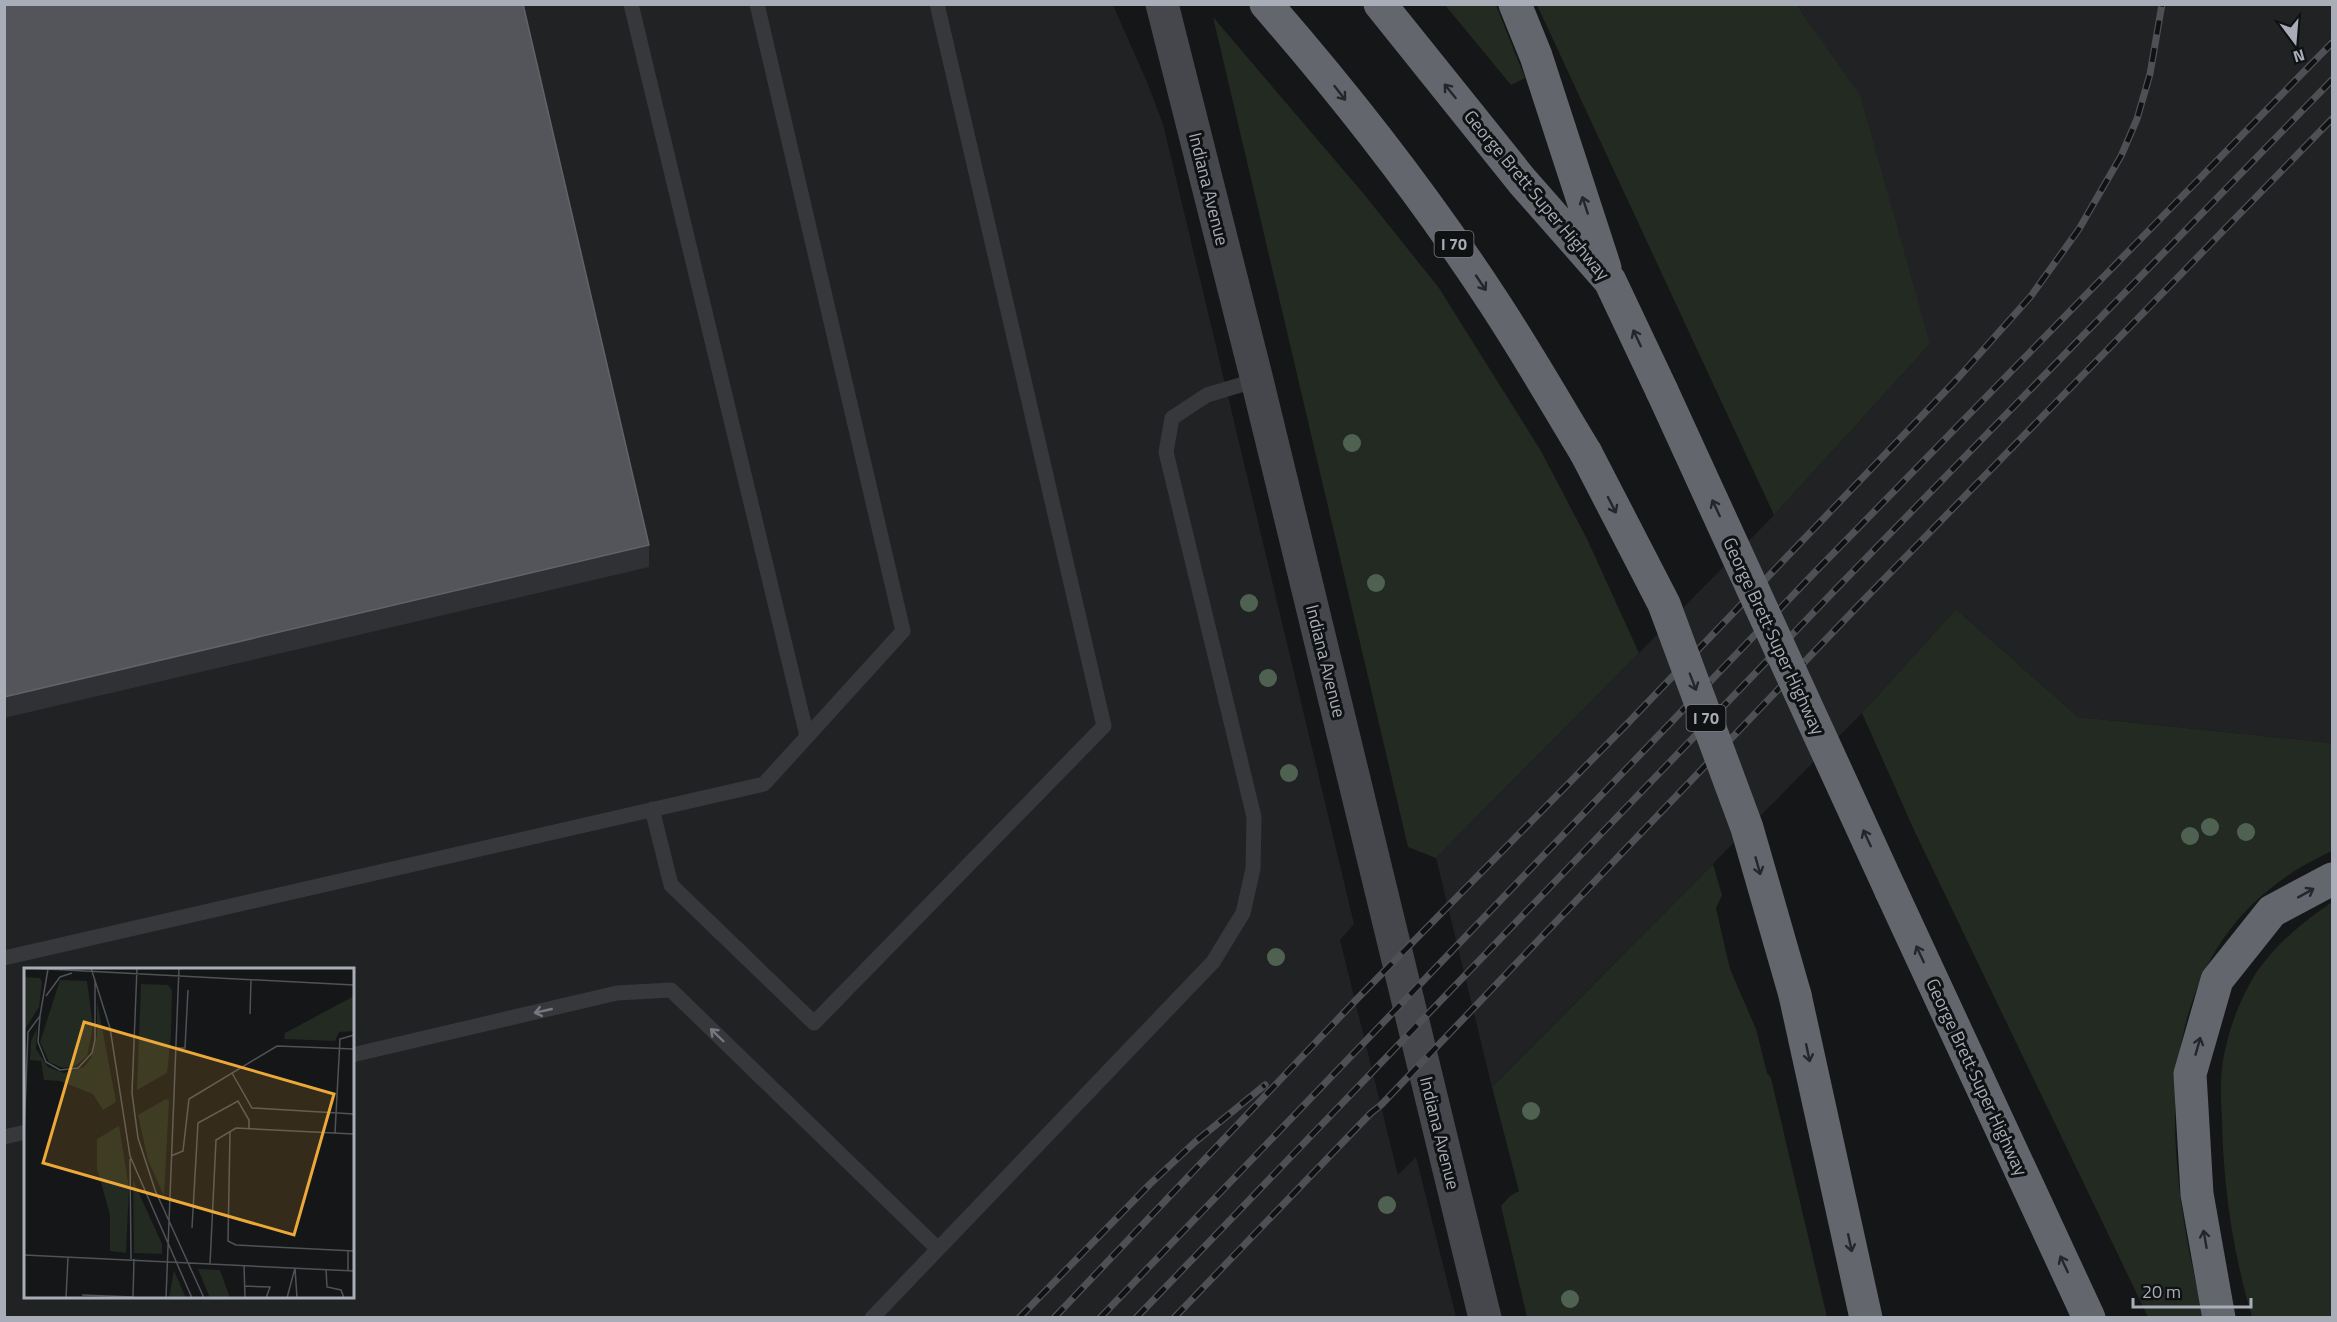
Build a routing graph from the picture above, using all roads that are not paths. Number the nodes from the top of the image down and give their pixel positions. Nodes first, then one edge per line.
1 (631, 4) edge
2 (757, 4) edge
3 (938, 4) edge
4 (1162, 4) edge
5 (1266, 4) edge
6 (1515, 4) edge
7 (1389, 15) edge
8 (1610, 281) junction
9 (1257, 380) junction
10 (807, 736) junction
11 (652, 809) junction
12 (2332, 879) edge
13 (4, 958) edge
14 (354, 1055) edge
15 (24, 1132) edge
16 (4, 1137) edge
17 (938, 1249) junction
18 (872, 1317) edge
19 (1483, 1317) edge
20 (1866, 1317) edge
21 (2089, 1317) edge
22 (2219, 1317) edge

1 - 10 lane
2 - 10 lane
3 - 11 lane
4 - 9 street, Indiana Avenue
5 -> 20 highway, I 70, bridge
8 -> 6 highway
8 -> 7 highway, George Brett Super Highway
21 -> 8 highway, George Brett Super Highway, bridge
9 - 17 lane
9 - 19 street, Indiana Avenue
10 - 11 lane
11 - 13 lane
22 -> 12 highway
17 -> 14 lane
15 - 16 lane
17 - 18 lane

